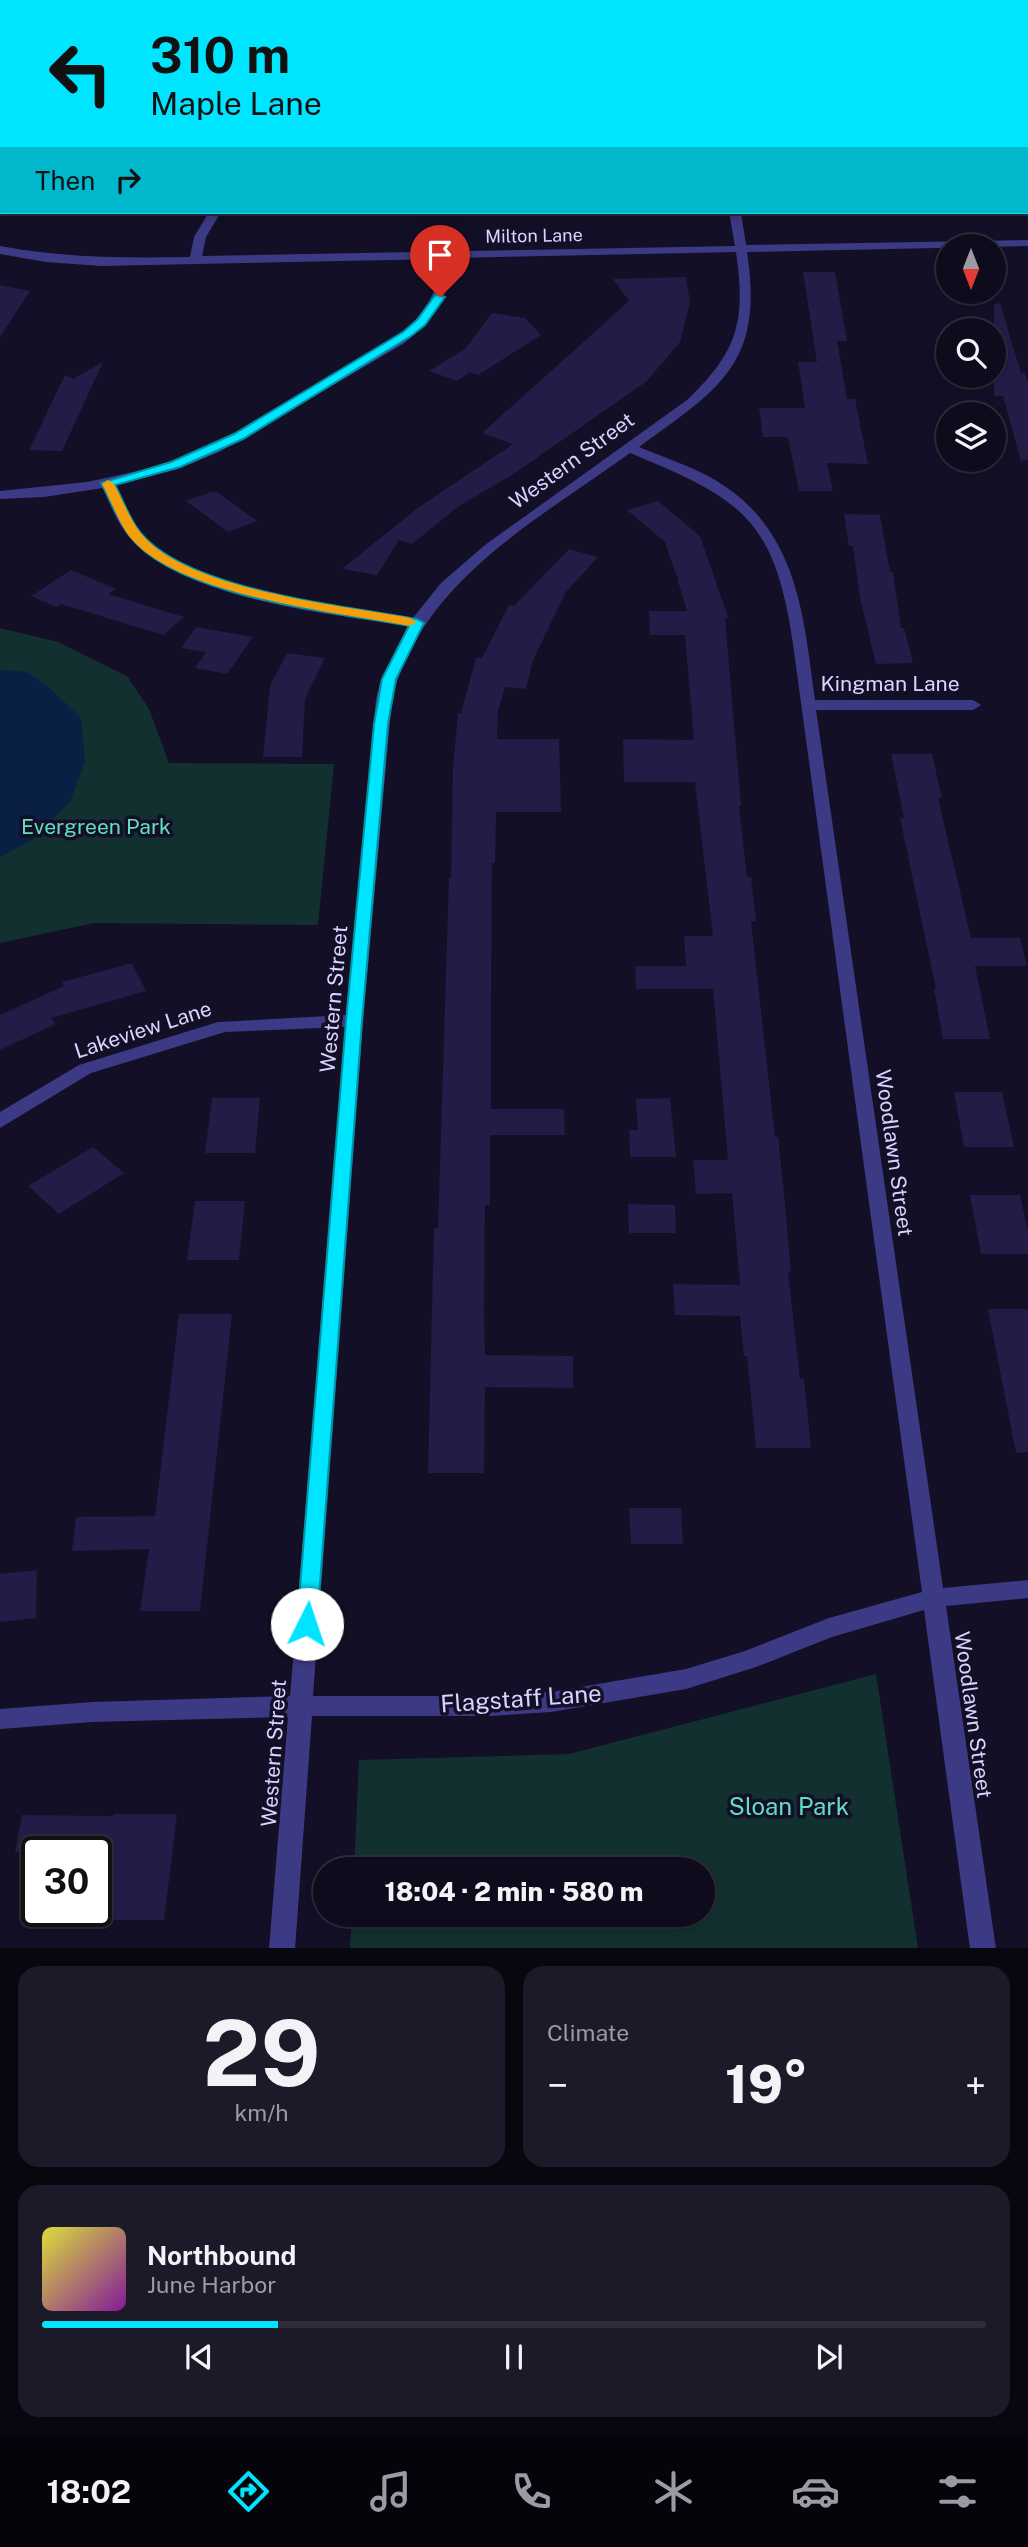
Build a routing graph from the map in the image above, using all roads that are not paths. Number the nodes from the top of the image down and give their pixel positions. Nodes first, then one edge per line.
1 (214, 214) edge
2 (735, 214) edge
3 (1028, 243) edge
4 (741, 249) junction
5 (0, 250) edge
6 (447, 256) junction
7 (195, 260) junction
8 (629, 448) junction
9 (108, 483) junction
10 (0, 495) edge
11 (417, 623) junction
12 (808, 705) junction
13 (973, 705) dead end
14 (354, 1021) junction
15 (0, 1121) edge
16 (1028, 1589) edge
17 (934, 1598) junction
18 (301, 1706) junction
19 (0, 1719) edge
20 (282, 1948) edge
21 (983, 1948) edge

1 - 7 street
2 - 4 street, Western Street
3 - 4 street, Milton Lane
4 - 6 street, Milton Lane
4 - 8 street, Western Street
5 - 7 street, Milton Lane
6 - 7 street, Milton Lane
6 - 9 street
8 - 11 street, Western Street
8 - 12 street, Woodlawn Street
9 - 10 street
9 - 11 street
11 - 14 street, Western Street
12 - 13 street, Kingman Lane
12 - 17 street, Woodlawn Street
14 - 15 street, Lakeview Lane
14 - 18 street, Western Street
16 - 17 street, Flagstaff Lane
17 - 18 street, Flagstaff Lane
17 - 21 street, Woodlawn Street
18 - 19 street, Flagstaff Lane
18 - 20 street, Western Street

